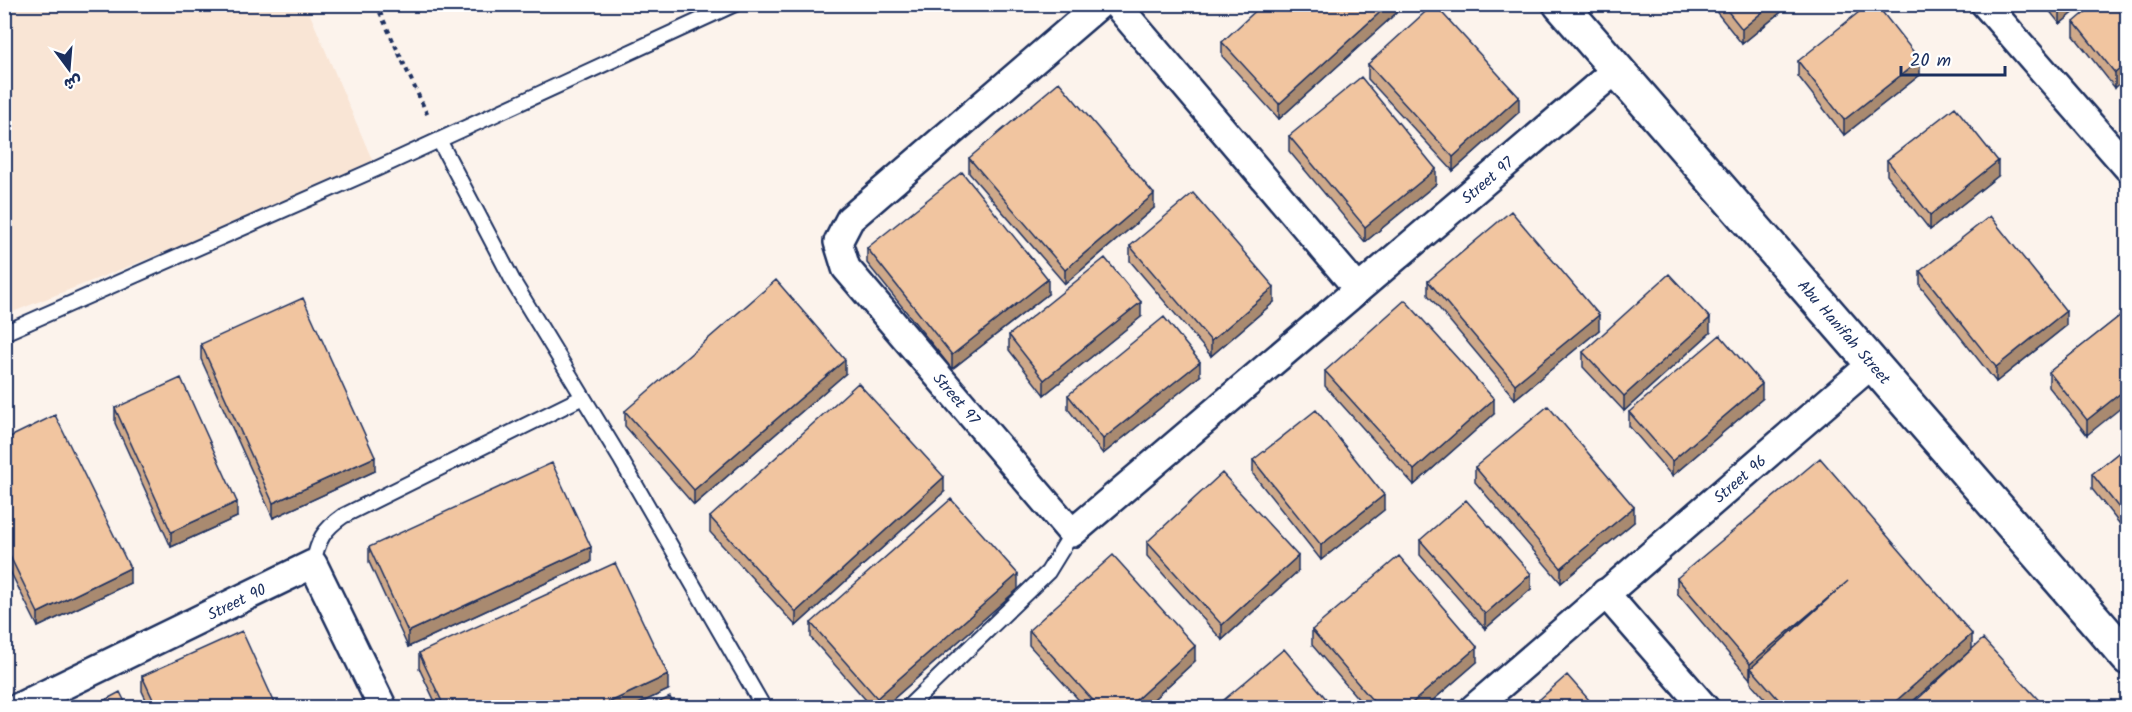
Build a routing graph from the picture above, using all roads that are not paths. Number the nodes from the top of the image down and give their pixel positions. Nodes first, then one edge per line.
1 (735, 4) edge
2 (1100, 4) edge
3 (1116, 4) edge
4 (1560, 4) edge
5 (1984, 4) edge
6 (1617, 69) junction
7 (439, 140) junction
8 (2123, 155) edge
9 (1358, 289) junction
10 (4, 333) edge
11 (1873, 363) junction
12 (583, 397) junction
13 (1072, 533) junction
14 (313, 564) junction
15 (1605, 593) junction
16 (2126, 653) edge
17 (17, 708) edge
18 (383, 708) edge
19 (764, 708) edge
20 (907, 708) edge
21 (1474, 708) edge
22 (1705, 708) edge

1 - 7 lane
2 - 13 street, Street 97
3 - 9 street
4 - 6 street, Abu Hanifah Street
5 - 8 street
6 - 9 street, Street 97
6 - 11 street, Abu Hanifah Street
7 - 10 lane
7 - 12 lane
9 - 13 street, Street 97
11 - 15 street, Street 96
11 - 16 street, Abu Hanifah Street
12 - 14 lane
12 - 19 lane
13 - 20 lane
14 - 17 street, Street 90
14 - 18 street
15 - 21 street, Street 96
15 - 22 street

